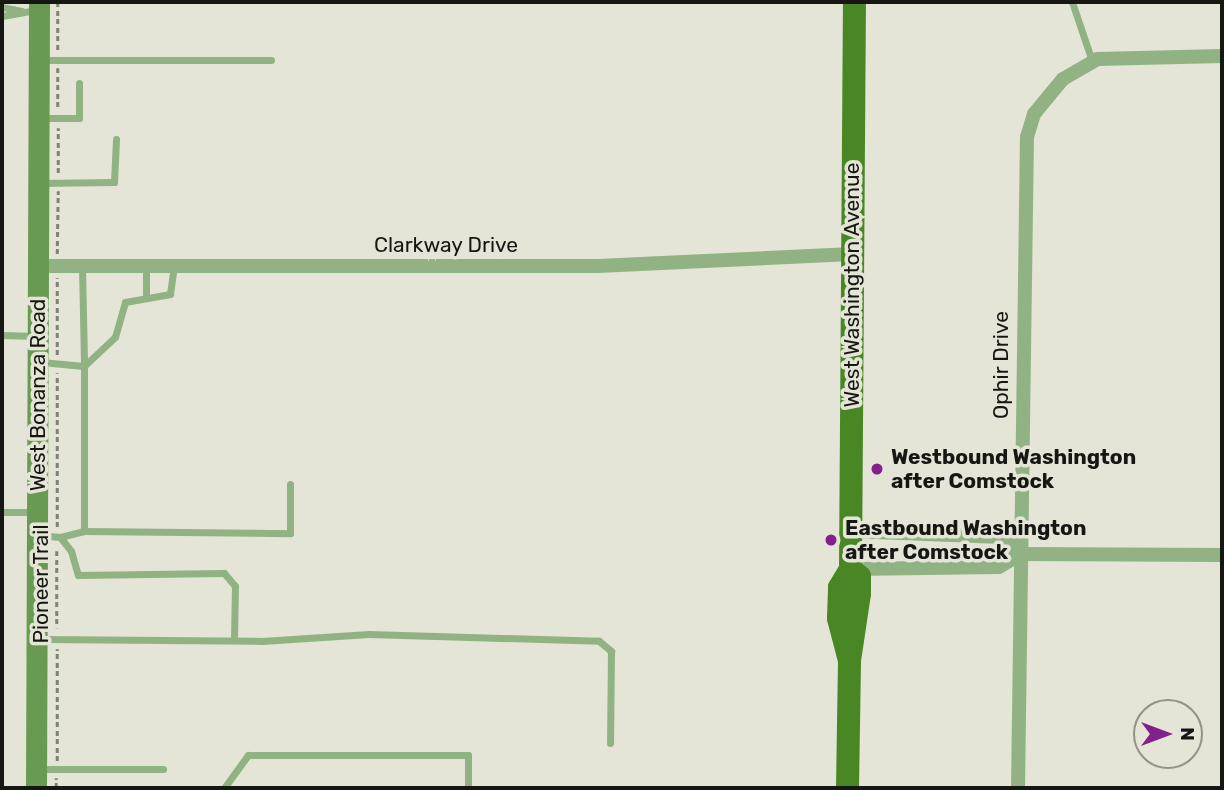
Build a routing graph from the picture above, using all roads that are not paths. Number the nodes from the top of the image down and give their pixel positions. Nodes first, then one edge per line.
1 (854, 2) edge
2 (1072, 2) edge
3 (40, 6) edge
4 (2, 7) edge
5 (2, 16) edge
6 (1222, 56) edge
7 (49, 60) junction
8 (271, 60) dead end
9 (1092, 61) junction
10 (79, 83) dead end
11 (49, 118) junction
12 (117, 139) dead end
13 (48, 183) junction
14 (852, 254) junction
15 (48, 266) junction
16 (82, 266) junction
17 (146, 266) junction
18 (174, 266) junction
19 (146, 297) junction
20 (2, 335) edge
21 (38, 337) junction
22 (48, 362) junction
23 (84, 366) junction
24 (290, 484) dead end
25 (2, 512) edge
26 (37, 512) junction
27 (84, 531) junction
28 (850, 531) junction
29 (51, 536) junction
30 (1021, 554) junction
31 (1222, 555) edge
32 (850, 569) junction
33 (47, 639) junction
34 (234, 640) junction
35 (610, 743) dead end
36 (163, 769) dead end
37 (43, 775) edge
38 (225, 788) edge
39 (468, 788) edge
40 (847, 788) edge
41 (1018, 788) edge

1 - 14 main road, West Washington Avenue
2 - 9 lane
3 - 4 lane
3 - 5 lane
3 - 7 main road, West Bonanza Road
6 - 9 street
7 - 8 lane
7 - 11 main road, West Bonanza Road
9 - 30 street, Ophir Drive
10 - 11 lane
11 - 13 main road, West Bonanza Road
12 - 13 lane
13 - 15 main road, West Bonanza Road
14 - 18 street, Clarkway Drive
14 - 28 main road, West Washington Avenue
15 - 16 street, Clarkway Drive
15 - 21 main road, West Bonanza Road
16 - 17 street, Clarkway Drive
16 - 23 lane
17 - 18 street, Clarkway Drive
17 - 19 lane
18 - 19 lane
19 - 23 lane
20 - 21 lane
21 - 22 main road, West Bonanza Road
22 - 23 lane
22 - 26 main road, West Bonanza Road
23 - 27 lane
24 - 27 lane
25 - 26 lane
26 - 29 main road, West Bonanza Road
27 - 29 lane
28 - 30 street
28 - 32 main road, West Washington Avenue
29 - 33 main road, West Bonanza Road
29 - 34 lane
30 - 31 street
30 - 32 street
30 - 41 street, Ophir Drive
32 - 40 main road, West Washington Avenue
33 - 34 lane
33 - 37 main road, West Bonanza Road
34 - 35 lane
36 - 37 lane
38 - 39 lane

